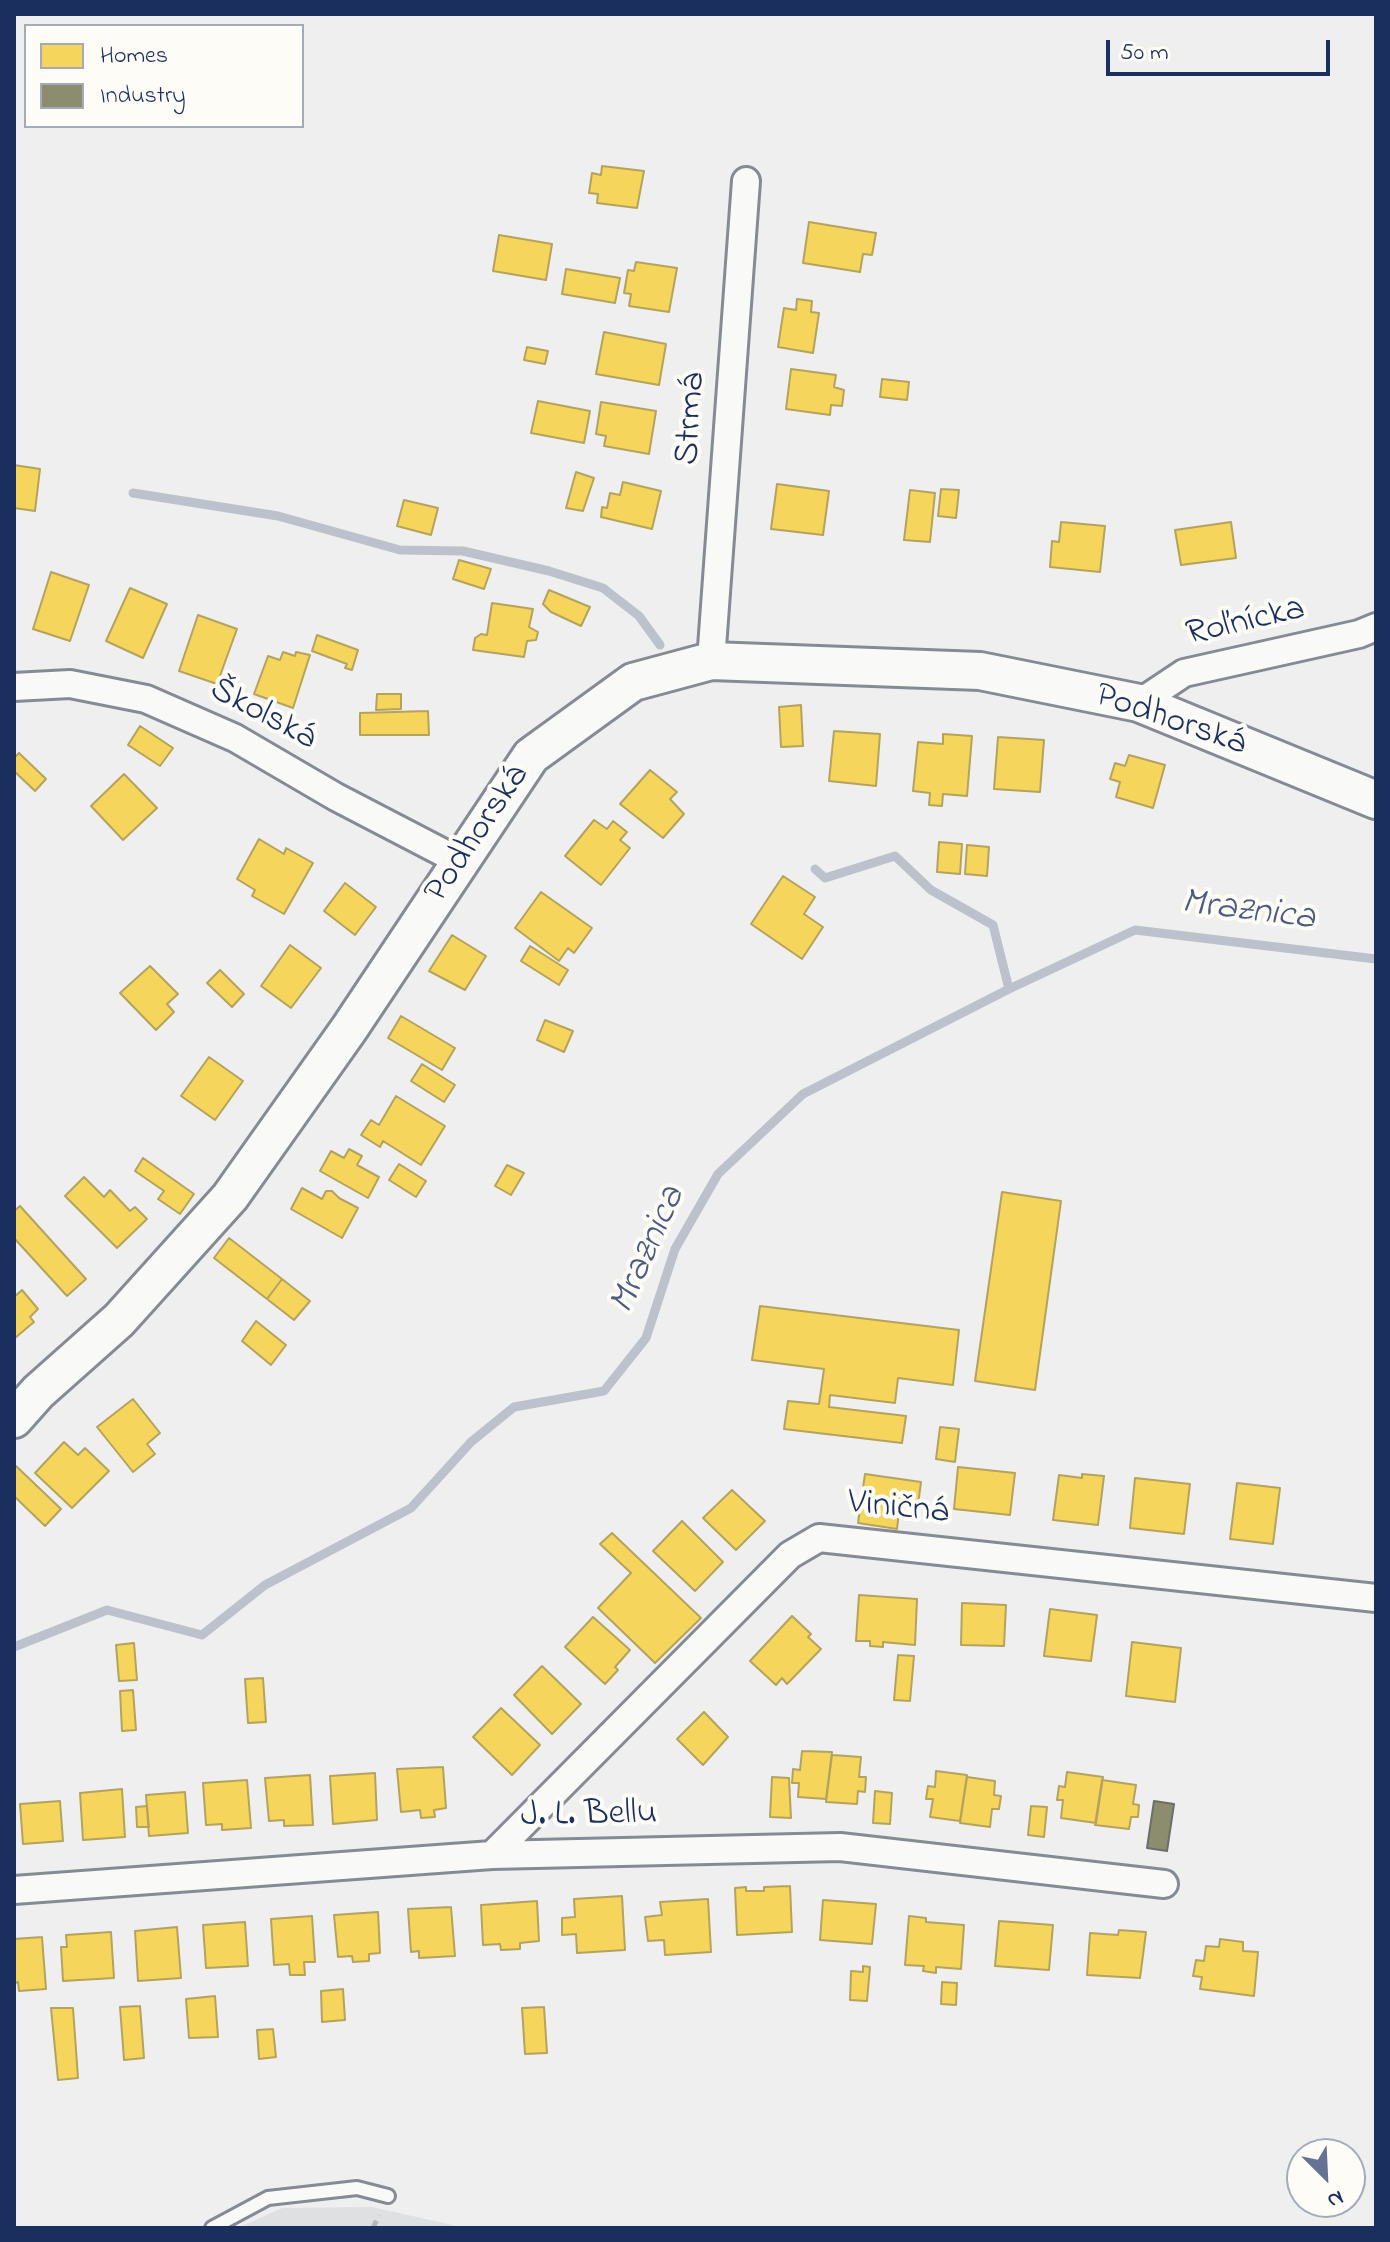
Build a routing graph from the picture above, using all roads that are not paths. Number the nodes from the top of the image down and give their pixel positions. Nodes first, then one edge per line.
1 (746, 181) dead end
2 (1376, 627) edge
3 (711, 661) junction
4 (14, 687) edge
5 (1139, 703) junction
6 (1376, 800) edge
7 (461, 862) junction
8 (14, 1419) edge
9 (1376, 1598) edge
10 (492, 1855) junction
11 (1164, 1884) dead end
12 (14, 1890) edge
13 (388, 2196) dead end
14 (212, 2228) edge

1 - 3 street, Strmá
2 - 5 street, Roľnícka
3 - 5 street, Podhorská
3 - 7 street, Podhorská
4 - 7 street, Školská
5 - 6 street, Podhorská
7 - 8 street, Podhorská
9 - 10 street, Viničná
10 - 11 street, J. L. Bellu
10 - 12 street, J. L. Bellu
13 - 14 lane

